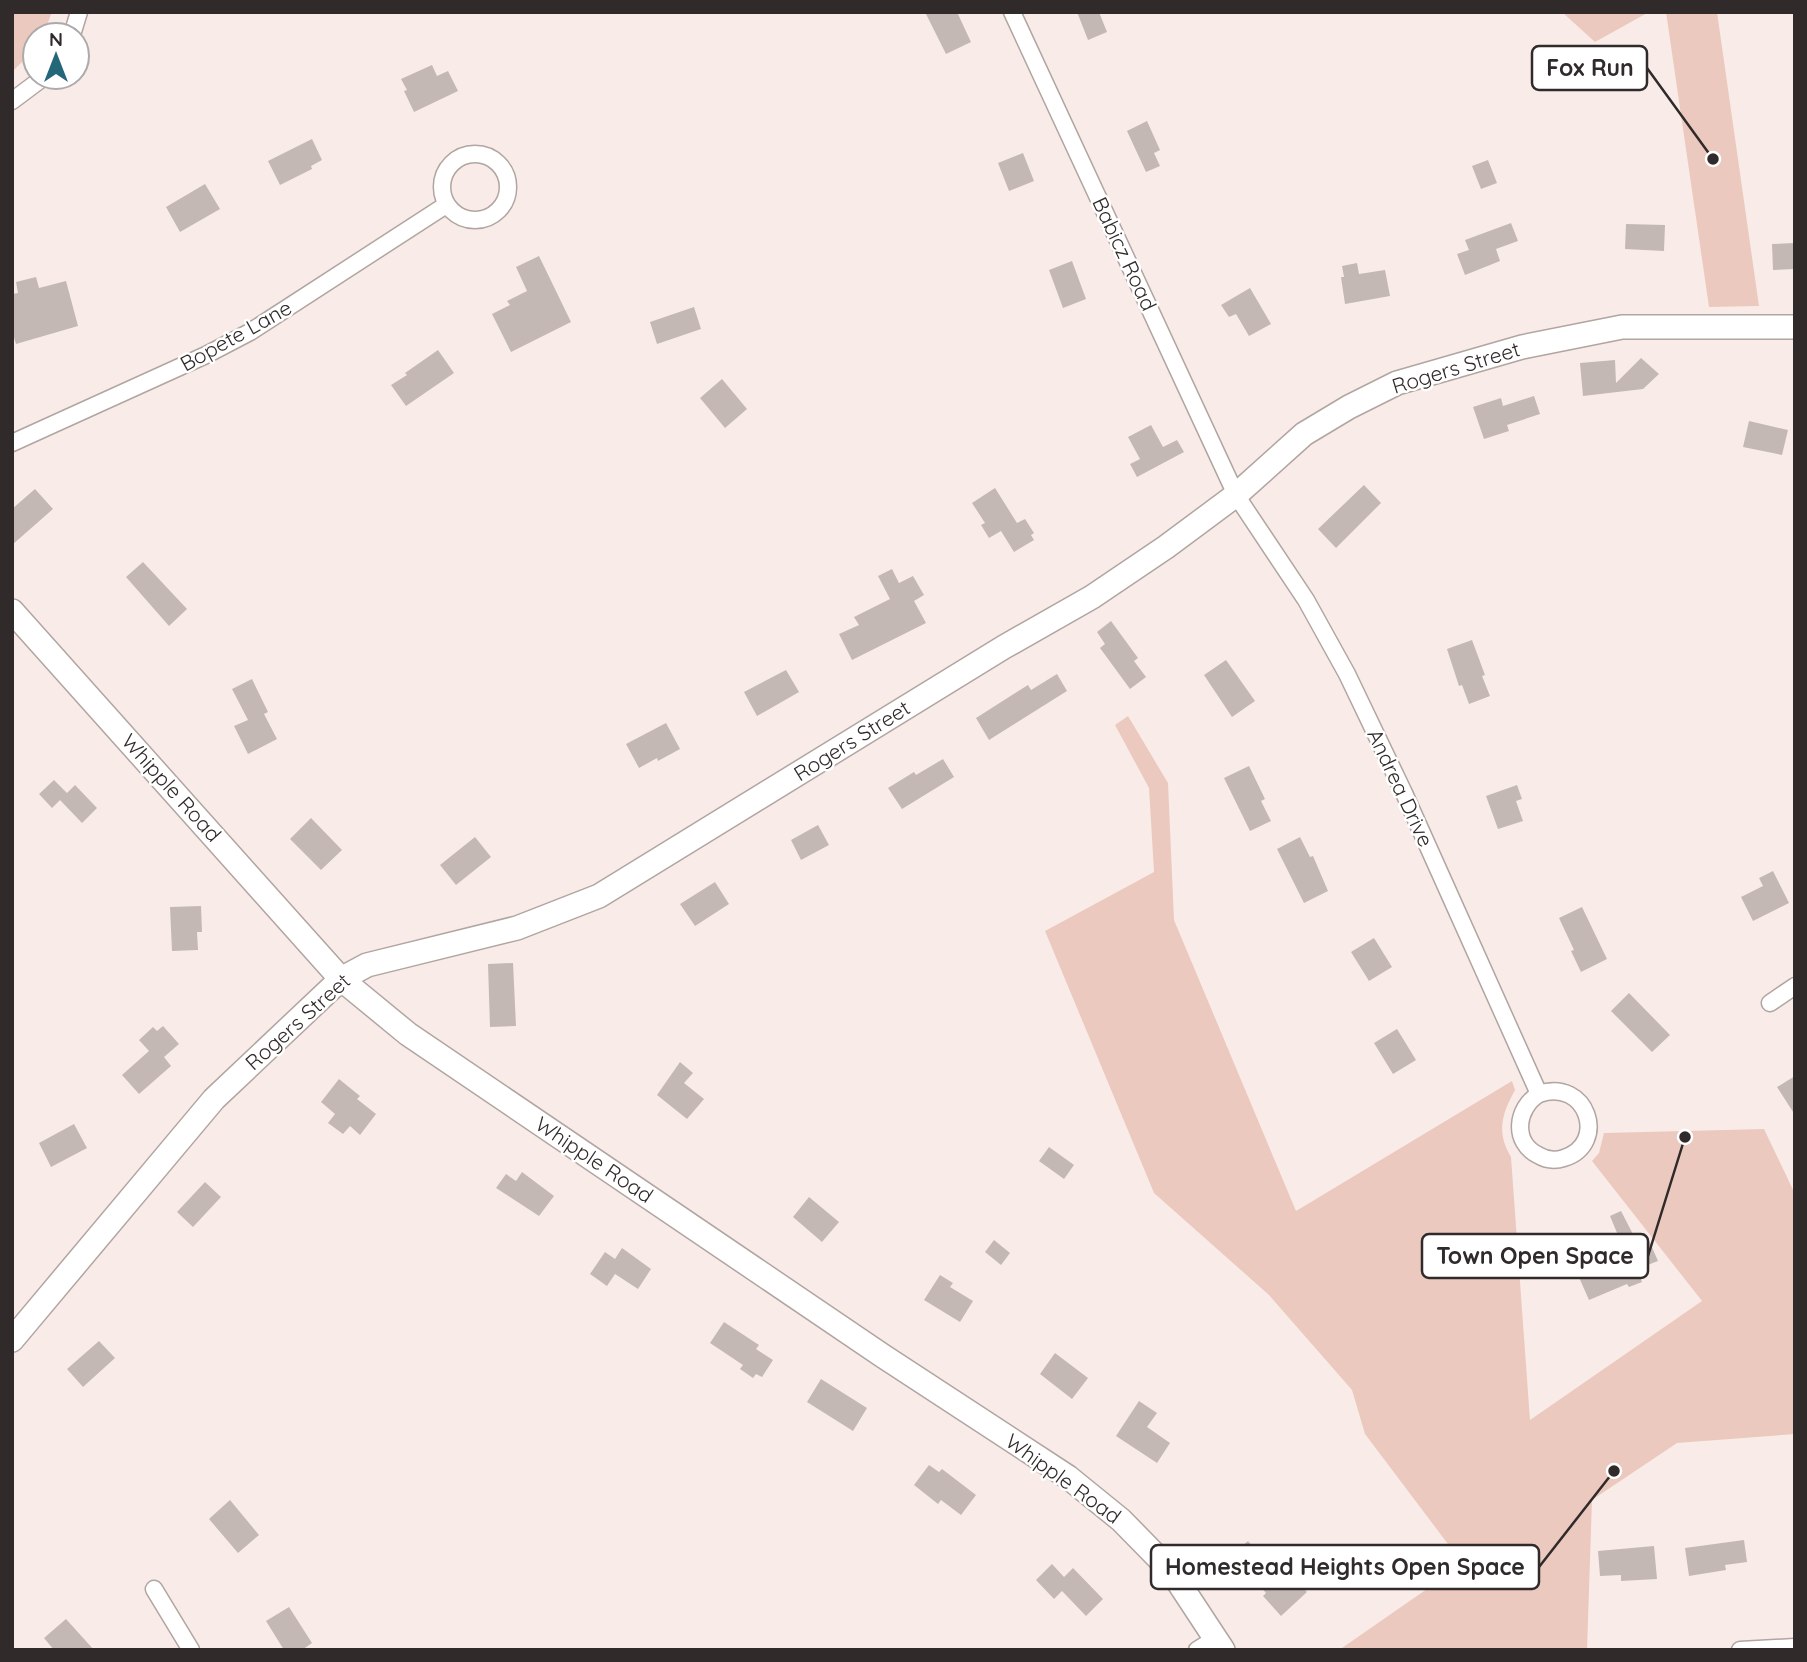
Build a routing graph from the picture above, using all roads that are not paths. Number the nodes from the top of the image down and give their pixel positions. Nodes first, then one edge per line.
1 (1012, 12) edge
2 (446, 205) junction
3 (1795, 327) edge
4 (12, 443) edge
5 (1236, 495) junction
6 (12, 611) edge
7 (341, 979) junction
8 (1795, 986) edge
9 (1770, 1003) dead end
10 (1539, 1094) junction
11 (12, 1340) edge
12 (154, 1589) dead end
13 (1212, 1646) edge
14 (1795, 1647) edge
15 (191, 1650) edge
16 (1740, 1650) edge

1 - 5 street, Babicz Road
2 - 2 street
2 - 4 street, Bopete Lane
3 - 5 street, Rogers Street
5 - 7 street, Rogers Street
5 - 10 street, Andrea Drive
6 - 7 street, Whipple Road
7 - 11 street, Rogers Street
7 - 13 street, Whipple Road
8 - 9 street
10 - 10 street
12 - 15 street
14 - 16 street

